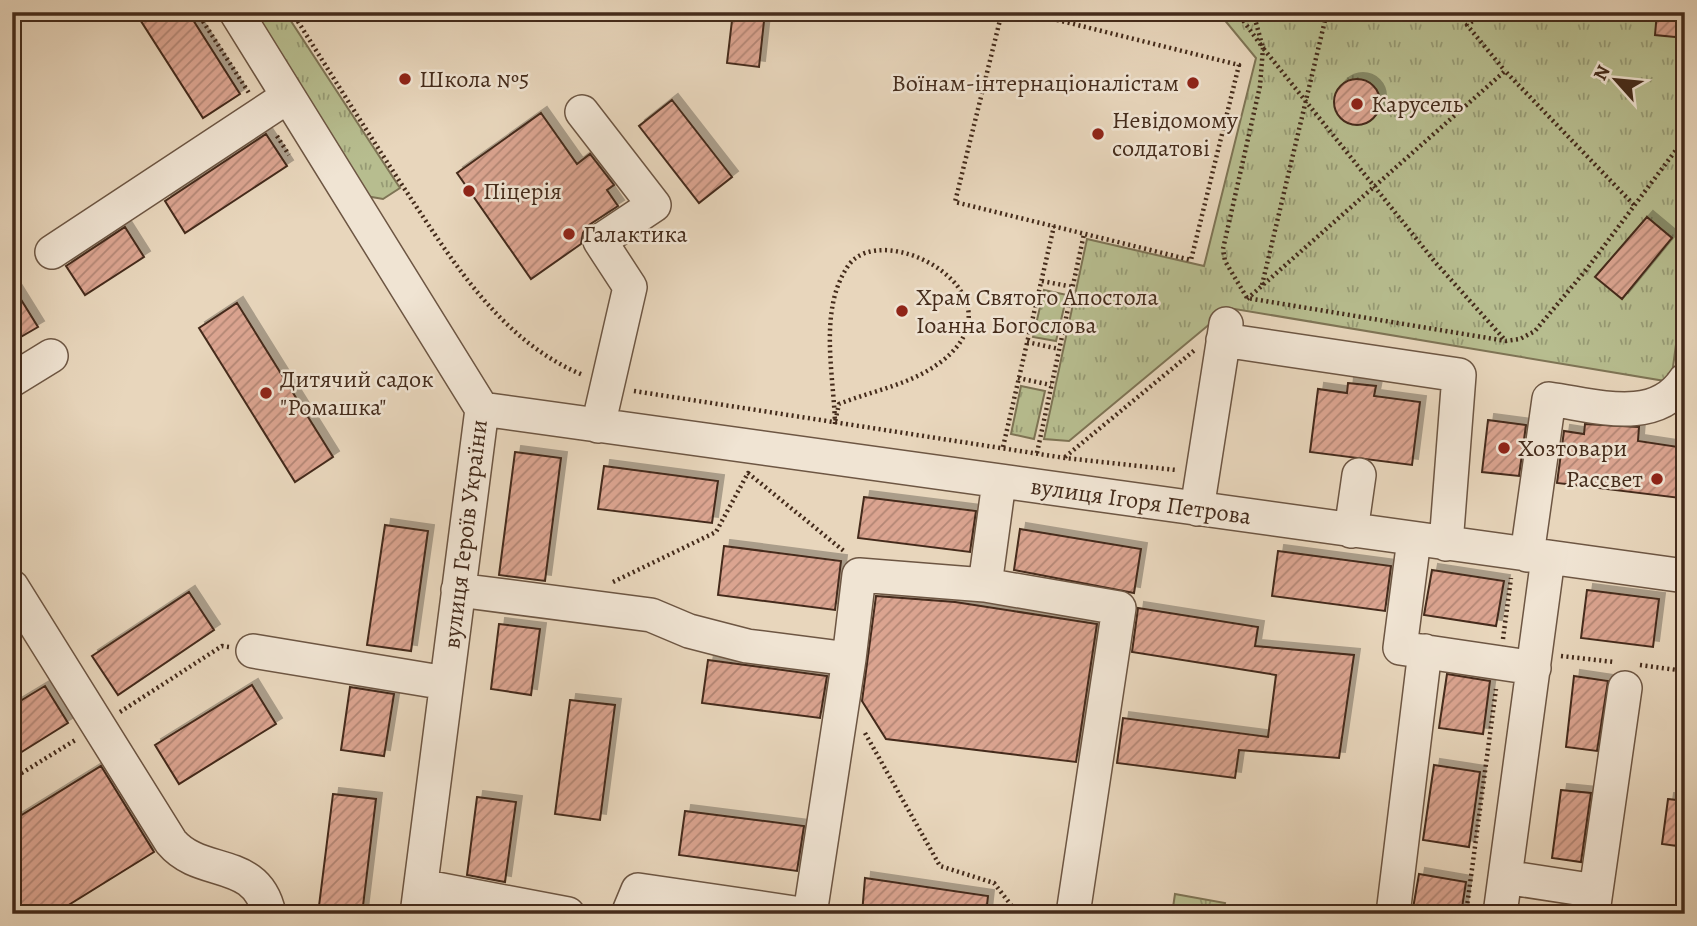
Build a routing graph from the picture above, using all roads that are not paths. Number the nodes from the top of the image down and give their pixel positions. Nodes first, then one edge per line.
1 (236, 12) edge
2 (275, 106) junction
3 (582, 111) dead end
4 (52, 252) dead end
5 (51, 356) dead end
6 (12, 380) edge
7 (1685, 380) edge
8 (482, 409) junction
9 (598, 426) junction
10 (1359, 475) dead end
11 (999, 482) junction
12 (1197, 509) junction
13 (1351, 531) junction
14 (1414, 539) junction
15 (1446, 544) junction
16 (1529, 563) junction
17 (1685, 576) edge
18 (985, 585) junction
19 (12, 587) edge
20 (458, 590) junction
21 (253, 651) road end
22 (1424, 651) junction
23 (849, 659) junction
24 (1534, 668) junction
25 (446, 683) junction
26 (1625, 688) dead end
27 (1505, 877) junction
28 (419, 900) edge
29 (1594, 902) edge
30 (269, 914) edge
31 (568, 914) edge
32 (628, 914) edge
33 (801, 914) edge
34 (810, 914) edge
35 (1073, 914) edge
36 (1393, 914) edge
37 (1500, 914) edge

1 - 2 street, вулиця Героїв України
2 - 4 street
2 - 8 street, вулиця Героїв України
3 - 9 street
5 - 6 street
7 - 16 street
8 - 9 street, вулиця Ігоря Петрова
8 - 20 street, вулиця Героїв України
9 - 11 street, вулиця Ігоря Петрова
10 - 13 street
11 - 12 street, вулиця Ігоря Петрова
11 - 18 street
12 - 13 street, вулиця Ігоря Петрова
12 - 15 street
13 - 14 street, вулиця Ігоря Петрова
14 - 15 street, вулиця Ігоря Петрова
14 - 22 street
15 - 16 street, вулиця Ігоря Петрова
16 - 17 street, вулиця Ігоря Петрова
16 - 24 street
18 - 23 street
18 - 35 street
19 - 30 street
20 - 23 street
20 - 25 street, вулиця Героїв України
21 - 25 street
22 - 24 street
22 - 36 street
23 - 34 street
24 - 27 street
25 - 28 street, вулиця Героїв України
26 - 29 street
27 - 29 street
27 - 37 street
28 - 31 street
32 - 33 street

